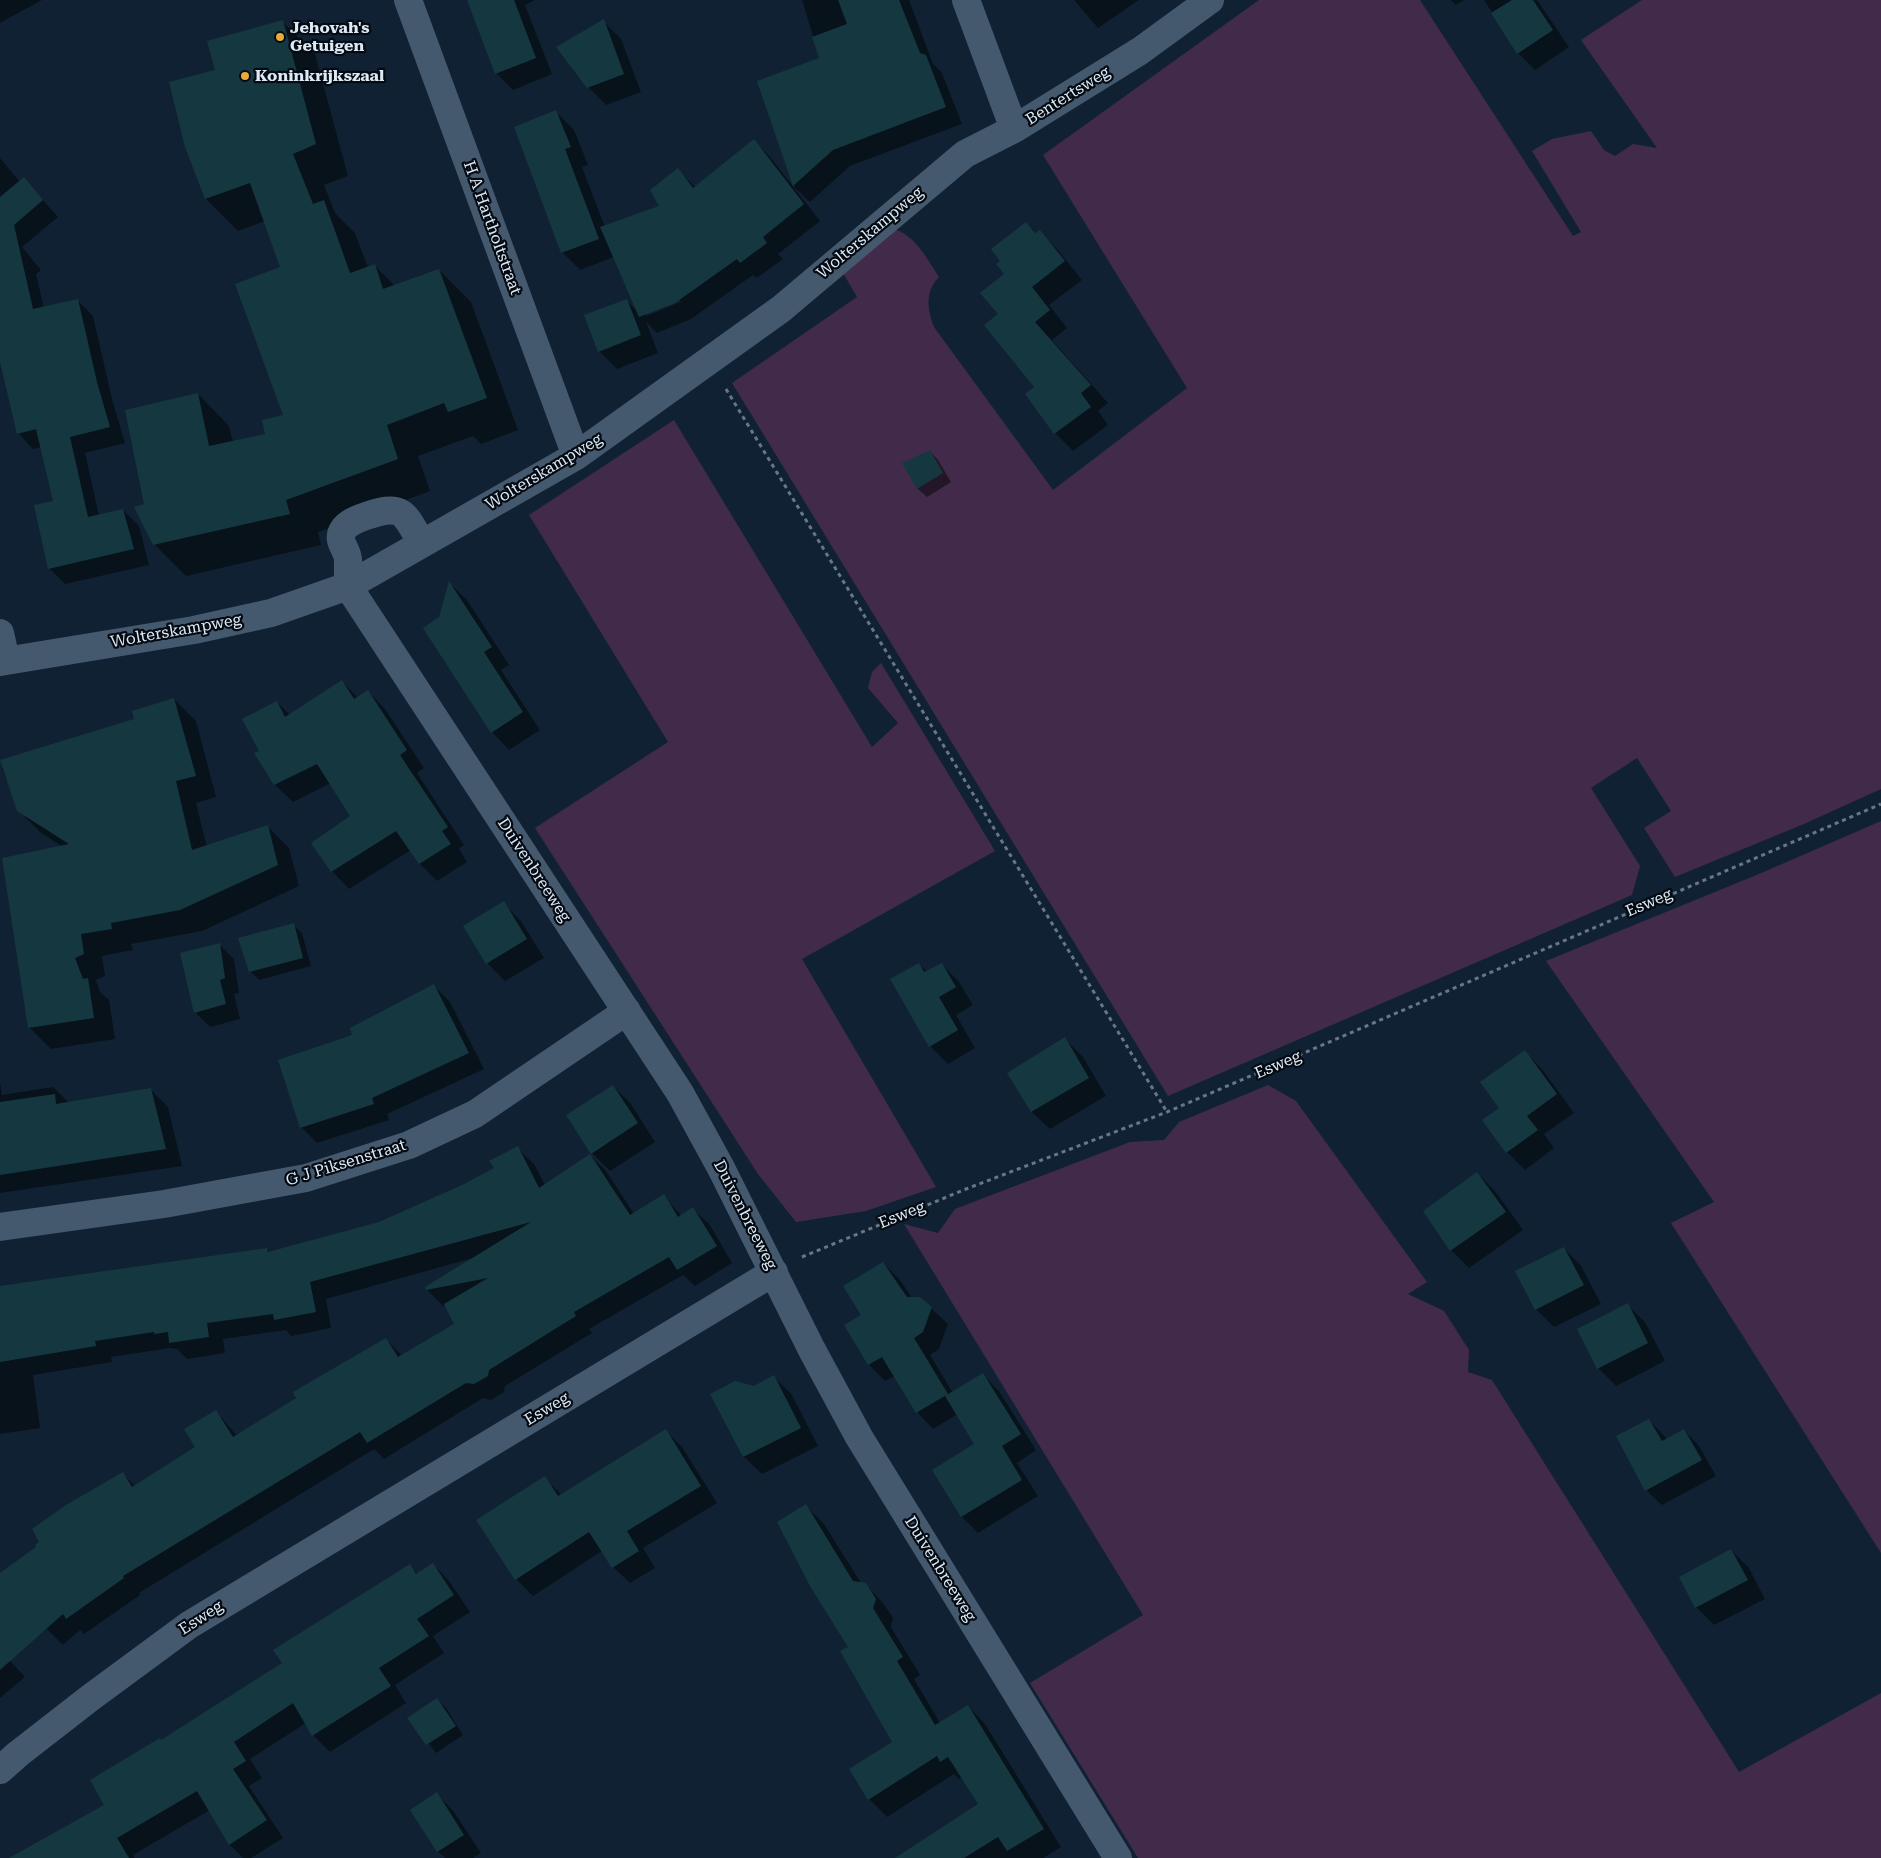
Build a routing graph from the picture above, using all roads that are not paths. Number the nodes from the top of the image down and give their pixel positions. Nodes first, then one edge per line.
1 (408, 0) edge
2 (966, 0) edge
3 (1210, 0) edge
4 (1014, 130) junction
5 (576, 456) junction
6 (422, 544) junction
7 (348, 586) junction
8 (0, 633) edge
9 (3, 661) edge
10 (627, 1011) junction
11 (0, 1227) edge
12 (774, 1272) junction
13 (0, 1770) edge
14 (1118, 1858) edge

1 - 5 street, H A Hartholtstraat
2 - 4 street, Bentertsweg
3 - 4 street, Bentertsweg
4 - 5 street, Wolterskampweg
5 - 6 street, Wolterskampweg
6 - 7 street, Wolterskampweg
6 - 7 street
7 - 9 street, Wolterskampweg
7 - 10 street, Duivenbreeweg
8 - 9 street
10 - 11 street, G J Piksenstraat
10 - 12 street, Duivenbreeweg
12 - 13 street, Esweg
12 - 14 street, Duivenbreeweg

